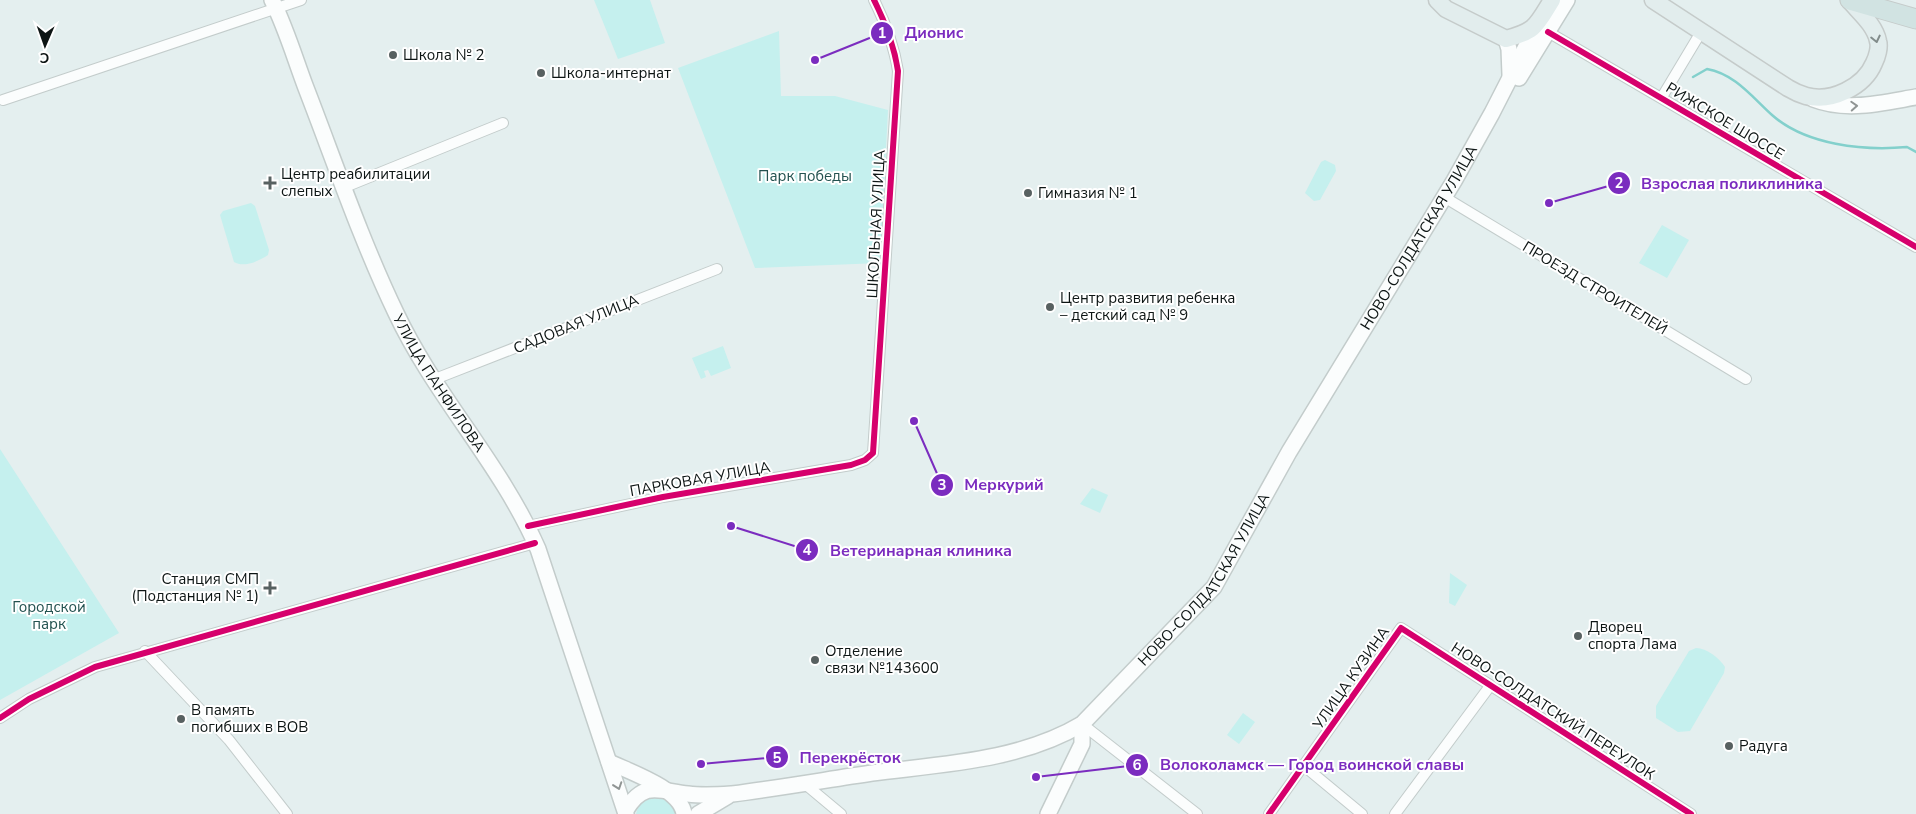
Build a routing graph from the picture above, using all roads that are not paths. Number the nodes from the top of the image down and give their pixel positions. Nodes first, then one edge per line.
1 (301, 0) edge
2 (874, 0) edge
3 (1432, 0) edge
4 (1552, 0) edge
5 (1568, 0) edge
6 (1653, 0) edge
7 (1849, 0) edge
8 (274, 5) edge
9 (1441, 5) edge
10 (1916, 19) edge
11 (1542, 29) junction
12 (1701, 32) junction
13 (1506, 39) junction
14 (1510, 76) junction
15 (1807, 96) junction
16 (1662, 97) junction
17 (1916, 98) edge
18 (3, 100) dead end
19 (1492, 113) junction
20 (503, 123) dead end
21 (345, 187) junction
22 (1444, 198) junction
23 (1916, 247) edge
24 (717, 269) dead end
25 (1746, 379) dead end
26 (435, 380) junction
27 (873, 453) joint
28 (528, 526) junction
29 (536, 543) junction
30 (1401, 628) joint
31 (145, 651) junction
32 (1490, 686) junction
33 (0, 718) edge
34 (1082, 724) junction
35 (610, 762) junction
36 (1304, 766) junction
37 (805, 784) junction
38 (666, 790) junction
39 (732, 794) junction
40 (626, 812) edge
41 (287, 814) edge
42 (684, 814) edge
43 (698, 814) edge
44 (841, 814) edge
45 (1048, 814) edge
46 (1197, 814) edge
47 (1269, 814) edge
48 (1362, 814) edge
49 (1395, 814) edge
50 (1691, 814) edge

1 - 8 street
2 - 27 street, ШКОЛЬНАЯ УЛИЦА
3 - 9 street
4 - 11 main road, НОВО-СОЛДАТСКАЯ УЛИЦА
5 - 11 main road, НОВО-СОЛДАТСКАЯ УЛИЦА
6 - 12 main road
7 - 10 highway
7 -> 15 main road
8 - 18 street
8 - 21 main road, УЛИЦА ПАНФИЛОВА
9 - 13 main road
11 - 13 main road
11 - 14 main road, НОВО-СОЛДАТСКАЯ УЛИЦА
11 - 16 street, РИЖСКОЕ ШОССЕ
11 - 19 main road, НОВО-СОЛДАТСКАЯ УЛИЦА
12 - 15 main road
12 - 16 street
13 - 14 main road
14 - 19 main road, НОВО-СОЛДАТСКАЯ УЛИЦА
15 -> 17 main road
16 - 23 street, РИЖСКОЕ ШОССЕ
19 - 22 main road, НОВО-СОЛДАТСКАЯ УЛИЦА
20 - 21 street
21 - 26 main road, УЛИЦА ПАНФИЛОВА
22 - 25 street, ПРОЕЗД СТРОИТЕЛЕЙ
22 - 34 main road, НОВО-СОЛДАТСКАЯ УЛИЦА
24 - 26 street, САДОВАЯ УЛИЦА
26 - 28 main road, УЛИЦА ПАНФИЛОВА
27 - 28 street, ПАРКОВАЯ УЛИЦА
28 - 29 main road, УЛИЦА ПАНФИЛОВА
29 - 31 street
29 - 35 main road, УЛИЦА ПАНФИЛОВА
30 - 32 street, НОВО-СОЛДАТСКИЙ ПЕРЕУЛОК
30 - 36 street, УЛИЦА КУЗИНА
31 - 33 street
31 - 41 street
32 - 49 street
32 - 50 street, НОВО-СОЛДАТСКИЙ ПЕРЕУЛОК
34 - 37 main road, НОВО-СОЛДАТСКАЯ УЛИЦА
34 - 45 main road
34 - 46 street
35 - 38 main road
35 -> 40 main road, УЛИЦА ПАНФИЛОВА
36 - 47 street, УЛИЦА КУЗИНА
36 - 48 street
37 - 39 main road, НОВО-СОЛДАТСКАЯ УЛИЦА
37 - 44 street
38 - 39 main road, НОВО-СОЛДАТСКАЯ УЛИЦА
38 - 40 main road, УЛИЦА ПАНФИЛОВА
38 - 42 main road
39 - 43 main road, НОВО-СОЛДАТСКАЯ УЛИЦА

